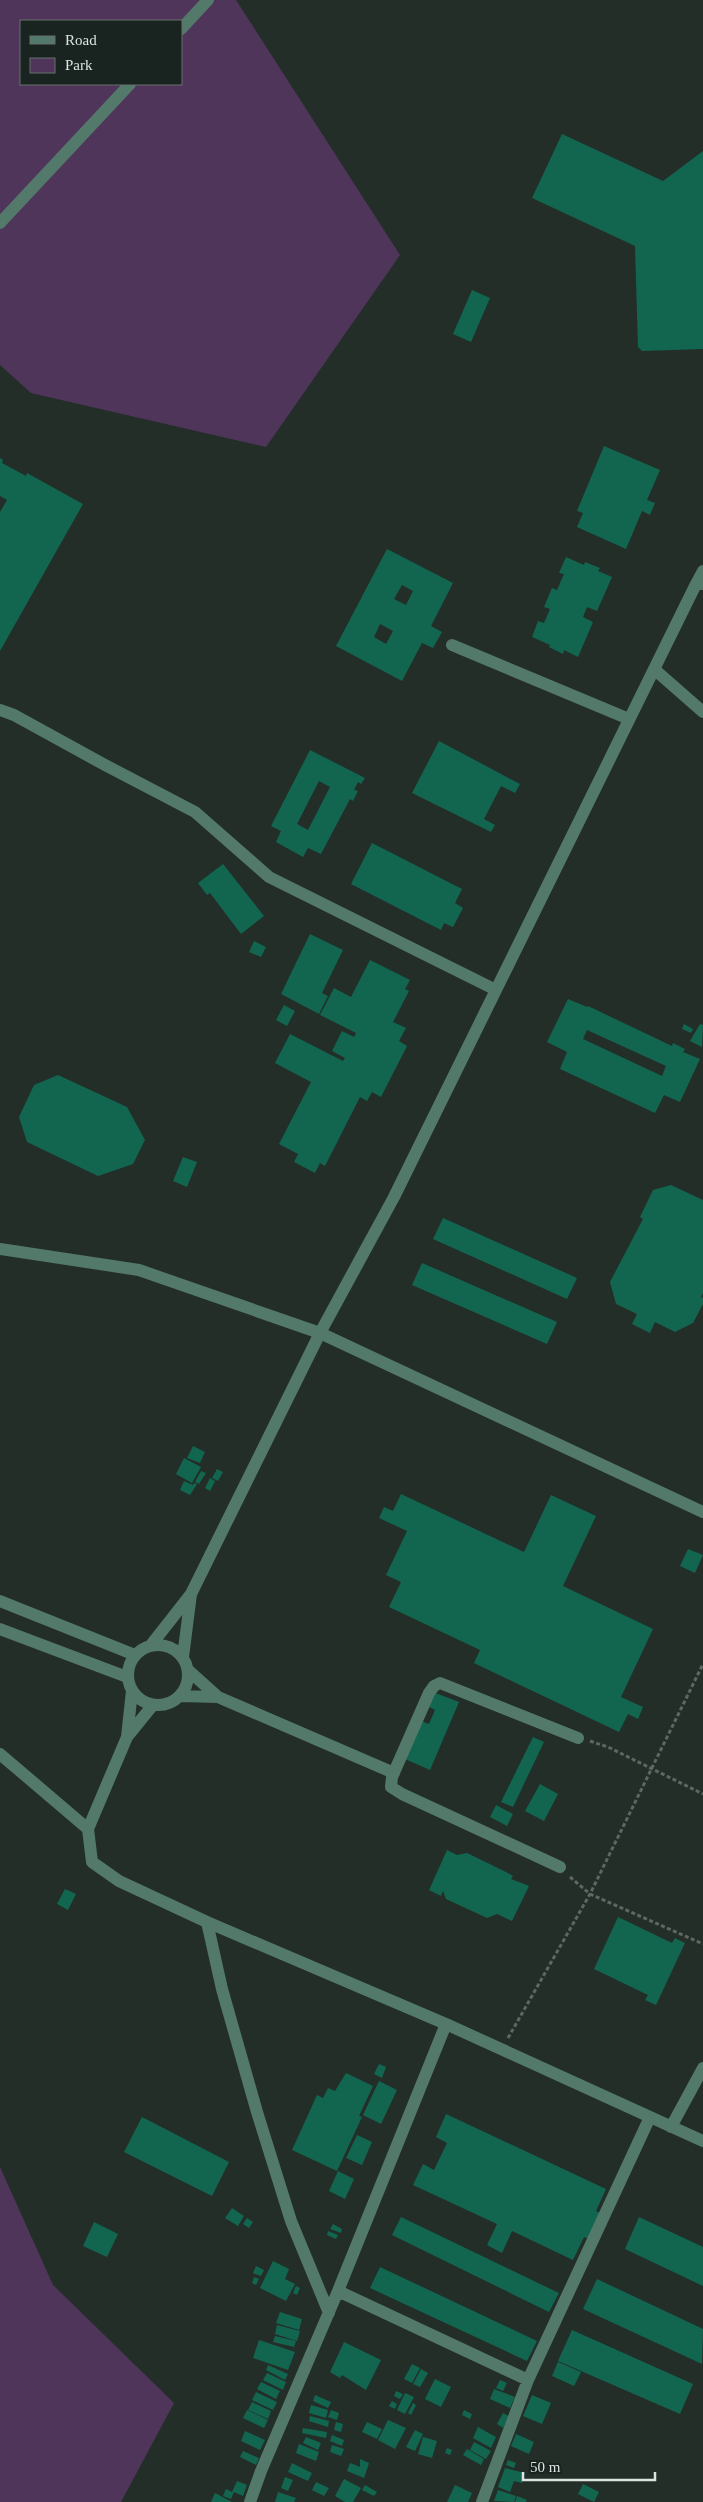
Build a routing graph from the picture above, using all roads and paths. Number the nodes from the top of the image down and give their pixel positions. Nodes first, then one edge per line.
1 (208, 0) edge
2 (182, 28) edge
3 (129, 85) edge
4 (0, 223) edge
5 (703, 571) edge
6 (699, 584) edge
7 (452, 644) dead end
8 (654, 669) junction
9 (0, 710) edge
10 (703, 712) edge
11 (629, 719) junction
12 (496, 990) junction
13 (0, 1250) edge
14 (320, 1333) junction
15 (703, 1512) edge
16 (191, 1594) junction
17 (0, 1601) edge
18 (0, 1628) edge
19 (151, 1645) junction
20 (135, 1655) junction
21 (183, 1657) junction
22 (703, 1664) edge
23 (188, 1670) junction
24 (127, 1677) junction
25 (132, 1691) junction
26 (180, 1696) junction
27 (218, 1697) junction
28 (153, 1705) junction
29 (127, 1737) junction
30 (578, 1738) joint
31 (0, 1754) edge
32 (652, 1770) junction
33 (394, 1772) junction
34 (703, 1794) edge
35 (88, 1830) junction
36 (560, 1867) joint
37 (590, 1894) junction
38 (207, 1922) junction
39 (703, 1944) edge
40 (446, 2024) junction
41 (502, 2050) junction
42 (703, 2068) edge
43 (650, 2117) junction
44 (671, 2126) junction
45 (703, 2141) edge
46 (338, 2292) junction
47 (329, 2313) junction
48 (528, 2380) junction
49 (250, 2502) edge
50 (482, 2502) edge

1 - 2 lane
3 - 4 lane
5 - 6 lane
6 - 8 lane
7 - 11 lane
8 - 10 lane
8 - 11 lane
9 - 12 lane
11 - 12 lane
12 - 14 lane
13 - 14 lane
14 - 15 lane
14 - 16 lane
16 - 19 lane
16 - 21 lane
17 - 20 lane
18 - 24 lane
19 - 20 lane
19 - 21 lane
20 - 24 lane
21 - 23 lane
22 - 32 path
23 - 26 lane
23 - 27 lane
24 - 25 lane
25 - 28 lane
25 - 29 lane
26 - 27 lane
26 - 28 lane
27 - 33 lane
28 - 29 lane
29 - 35 lane
30 - 32 path
30 - 33 lane
31 - 35 lane
32 - 34 path
32 - 37 path
33 - 36 lane
35 - 38 lane
36 - 37 path
37 - 39 path
37 - 41 path
38 - 40 lane
38 - 47 lane
40 - 41 lane
40 - 46 lane
41 - 43 lane
42 - 44 lane
43 - 44 lane
43 - 48 lane
44 - 45 lane
46 - 47 lane
46 - 48 lane
47 - 49 lane
48 - 50 lane

